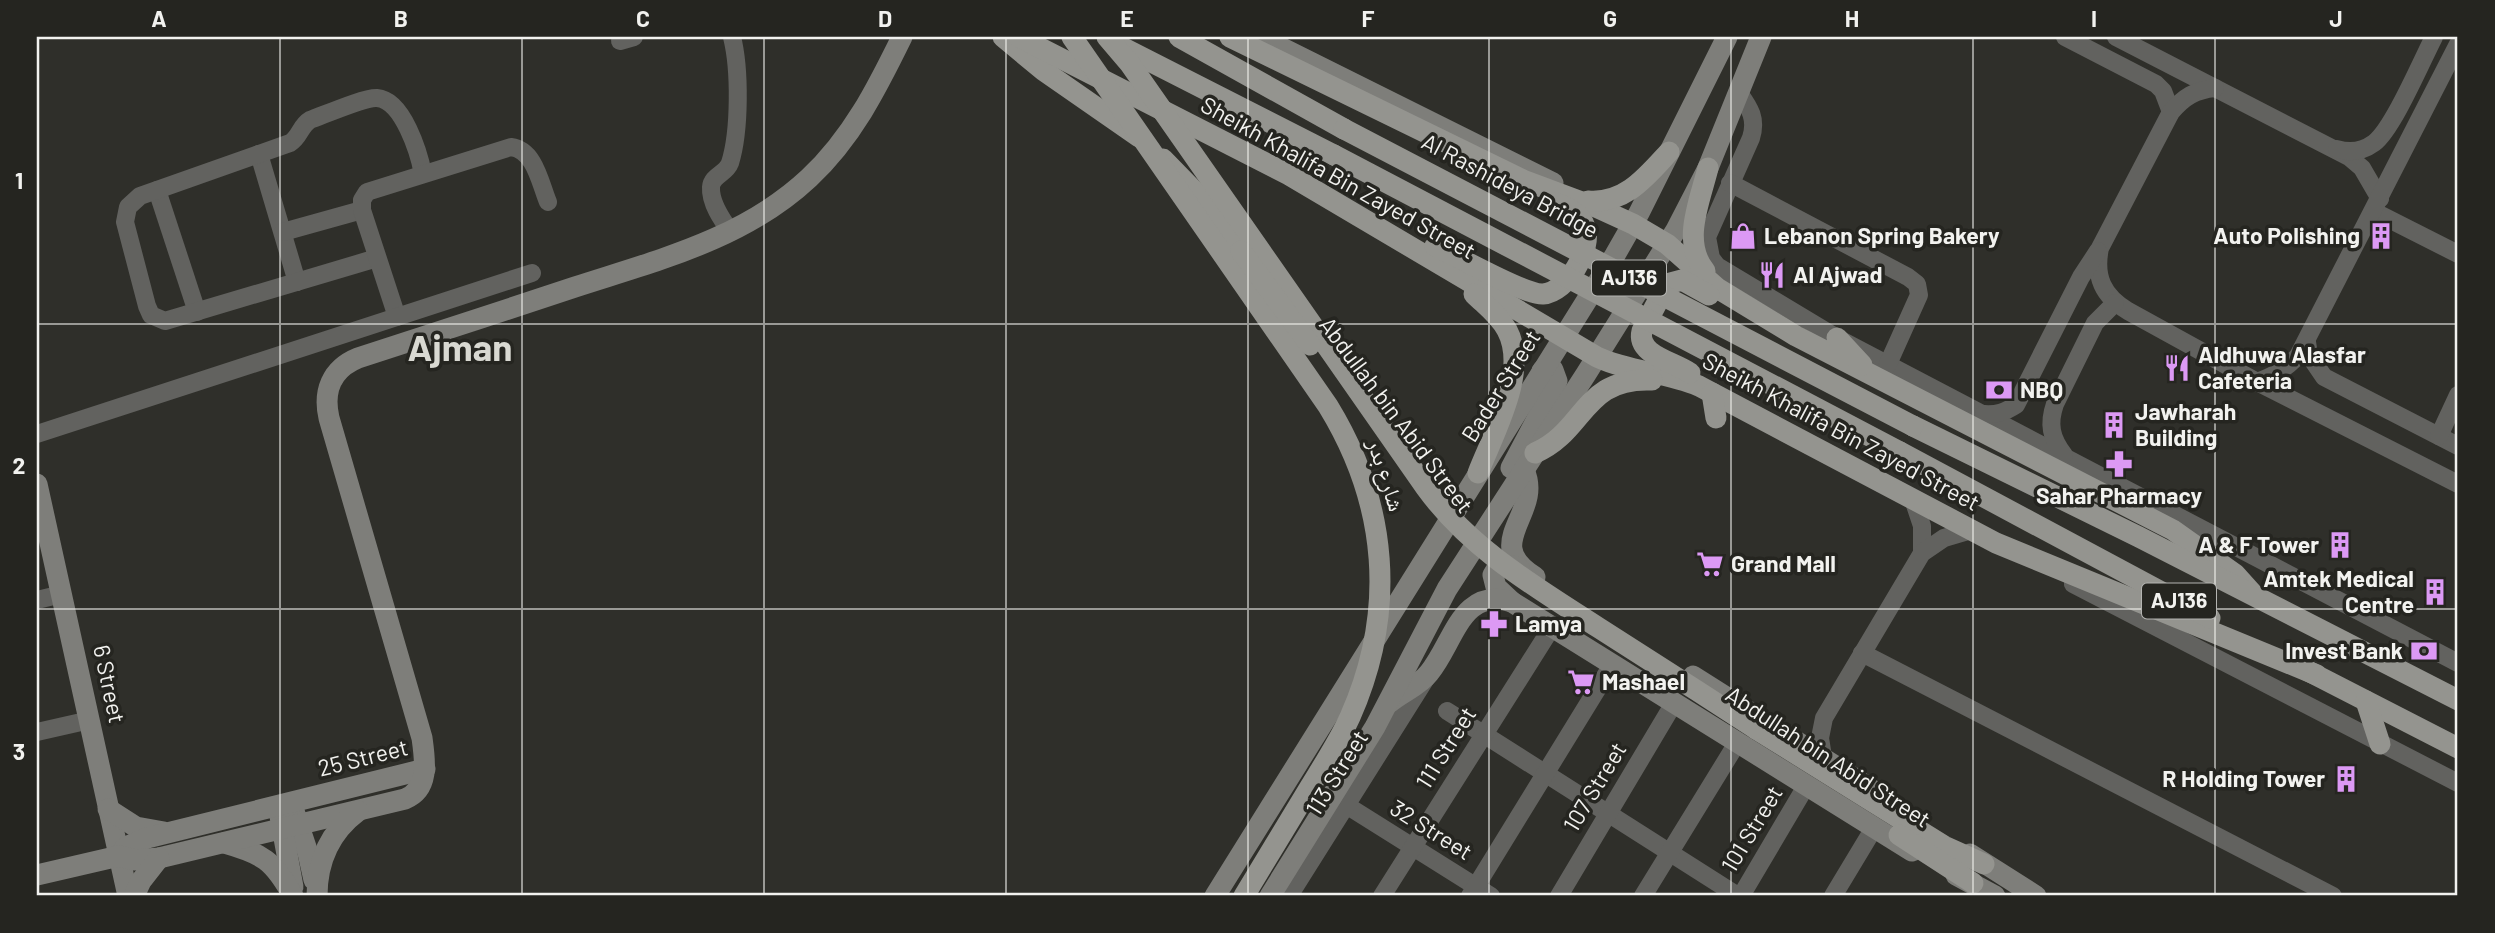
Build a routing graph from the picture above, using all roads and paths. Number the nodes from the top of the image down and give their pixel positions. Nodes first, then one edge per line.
1 (732, 37) edge
2 (902, 37) edge
3 (1003, 37) edge
4 (1019, 37) edge
5 (1072, 37) edge
6 (1101, 37) edge
7 (1107, 37) edge
8 (1179, 37) edge
9 (1230, 37) edge
10 (1260, 37) edge
11 (1727, 37) edge
12 (1761, 37) edge
13 (2065, 37) edge
14 (2116, 37) edge
15 (2434, 37) edge
16 (2458, 44) edge
17 (2144, 51) junction
18 (2132, 71) junction
19 (2215, 88) junction
20 (1739, 93) junction
21 (2405, 93) junction
22 (2428, 105) junction
23 (2171, 111) junction
24 (1344, 129) joint
25 (2334, 148) junction
26 (1669, 152) junction
27 (259, 154) junction
28 (1708, 168) junction
29 (423, 174) junction
30 (1523, 180) junction
31 (1730, 183) junction
32 (1637, 185) junction
33 (156, 190) junction
34 (1572, 199) junction
35 (548, 202) dead end
36 (2376, 205) junction
37 (362, 210) junction
38 (1633, 225) junction
39 (283, 232) junction
40 (731, 232) junction
41 (1396, 237) junction
42 (1667, 244) junction
43 (2100, 248) junction
44 (2458, 254) edge
45 (377, 258) junction
46 (1439, 262) junction
47 (532, 273) dead end
48 (297, 282) junction
49 (2115, 303) junction
50 (197, 312) junction
51 (397, 317) junction
52 (1776, 325) junction
53 (1796, 336) junction
54 (1562, 338) junction
55 (1837, 338) joint
56 (2306, 342) junction
57 (1597, 357) junction
58 (1879, 370) junction
59 (1542, 371) junction
60 (2257, 382) junction
61 (1702, 387) junction
62 (2458, 395) edge
63 (1962, 403) junction
64 (2375, 404) junction
65 (1932, 406) junction
66 (1984, 414) junction
67 (1716, 418) dead end
68 (1913, 426) joint
69 (2356, 432) junction
70 (37, 434) edge
71 (2438, 436) junction
72 (2458, 446) edge
73 (2064, 455) junction
74 (1530, 462) junction
75 (1478, 473) junction
76 (37, 484) edge
77 (2458, 484) edge
78 (1913, 499) junction
79 (1493, 519) junction
80 (1971, 530) junction
81 (1922, 553) junction
82 (2034, 559) junction
83 (1524, 570) junction
84 (1447, 589) junction
85 (62, 594) junction
86 (2253, 594) junction
87 (37, 600) edge
88 (1513, 602) junction
89 (1552, 627) junction
90 (1863, 653) junction
91 (2458, 663) edge
92 (1612, 665) junction
93 (1432, 669) junction
94 (2317, 676) junction
95 (2433, 687) junction
96 (2458, 689) edge
97 (2458, 700) edge
98 (2366, 701) junction
99 (1388, 704) junction
100 (1674, 704) junction
101 (1447, 711) dead end
102 (1824, 718) junction
103 (90, 720) junction
104 (37, 732) edge
105 (1782, 732) junction
106 (1484, 734) junction
107 (1748, 737) junction
108 (2380, 744) junction
109 (2458, 748) edge
110 (1823, 757) junction
111 (425, 769) junction
112 (1545, 774) junction
113 (2458, 783) edge
114 (1806, 786) junction
115 (1346, 805) junction
116 (361, 808) junction
117 (108, 809) junction
118 (1608, 814) junction
119 (288, 815) junction
120 (1874, 828) junction
121 (169, 832) junction
122 (222, 842) junction
123 (1412, 847) junction
124 (1670, 853) junction
125 (119, 856) junction
126 (159, 858) junction
127 (1984, 864) junction
128 (37, 875) edge
129 (1983, 891) edge
130 (1479, 893) edge
131 (128, 896) edge
132 (134, 896) edge
133 (293, 896) edge
134 (317, 896) edge
135 (1215, 896) edge
136 (1244, 896) edge
137 (1270, 896) edge
138 (1289, 896) edge
139 (1382, 896) edge
140 (1559, 896) edge
141 (1643, 896) edge
142 (1739, 896) edge
143 (1833, 896) edge
144 (2036, 896) edge
145 (2333, 896) edge

1 - 40 street
2 - 40 main road
3 - 107 main road, Abdullah bin Abid Street, bridge
4 - 41 main road, Sheikh Khalifa Bin Zayed Street
5 - 136 main road, شارع بدر, bridge
6 - 94 main road, Sheikh Khalifa Bin Zayed Street / AJ136, bridge
7 - 107 main road, Abdullah bin Abid Street, bridge
8 - 24 main road, Sheikh Khalifa Bin Zayed Street / AJ136
9 - 30 main road, Sheikh Khalifa Bin Zayed Street
10 - 32 main road
11 - 26 main road, Bader Street
12 - 20 main road
13 - 18 street
14 - 17 street
15 - 21 street
16 - 22 street
17 - 18 street
17 - 19 street
18 - 23 street
19 - 23 street
19 - 25 street
20 - 28 main road
20 - 31 street
21 - 22 street
21 - 25 street
22 - 36 street
23 - 43 street
24 - 68 main road, Al Rashideya Bridge / AJ136, bridge
25 - 36 street
26 - 32 main road
26 - 38 main road, Bader Street
27 - 29 street
27 - 33 street
27 - 39 street
28 - 42 main road
28 - 52 main road
29 - 35 street
29 - 37 street
30 - 34 main road, Sheikh Khalifa Bin Zayed Street
30 - 41 main road
31 - 55 street
31 - 58 street
32 - 34 main road
33 - 50 street
33 - 50 street
34 - 38 main road, Sheikh Khalifa Bin Zayed Street
36 - 44 street
36 - 56 street
37 - 39 street
37 - 45 street
38 - 42 main road, Sheikh Khalifa Bin Zayed Street
38 - 54 main road, Bader Street
39 - 48 street
40 - 111 main road
41 - 46 main road, Sheikh Khalifa Bin Zayed Street
42 - 52 main road, Sheikh Khalifa Bin Zayed Street
42 - 57 main road
43 - 49 street
43 - 66 street
45 - 48 street
45 - 51 street
46 - 54 main road, Sheikh Khalifa Bin Zayed Street
46 - 75 main road
47 - 51 street
48 - 50 street
49 - 60 street
49 - 73 street
51 - 70 street
52 - 53 main road, Sheikh Khalifa Bin Zayed Street
53 - 58 main road, Sheikh Khalifa Bin Zayed Street
53 - 61 main road
54 - 57 main road, Sheikh Khalifa Bin Zayed Street
54 - 59 main road, Bader Street
55 - 58 main road
56 - 60 street
56 - 64 street
57 - 61 main road, Sheikh Khalifa Bin Zayed Street
57 - 74 main road
58 - 63 street
58 - 65 main road, Sheikh Khalifa Bin Zayed Street
59 - 75 main road, Bader Street
59 - 79 main road
60 - 69 street
61 - 67 main road
61 - 74 main road
61 - 78 main road, Sheikh Khalifa Bin Zayed Street
62 - 71 street
63 - 65 main road
63 - 66 street
64 - 69 street
64 - 71 street
65 - 86 main road, Sheikh Khalifa Bin Zayed Street
66 - 73 street
68 - 86 main road, Sheikh Khalifa Bin Zayed Street / AJ136
69 - 77 street
71 - 72 street
73 - 91 street
74 - 79 main road
74 - 83 main road
75 - 135 main road, Bader Street
76 - 85 main road, 6 Street
78 - 80 main road, Sheikh Khalifa Bin Zayed Street
78 - 81 street
79 - 84 main road
80 - 81 street
80 - 82 main road, Sheikh Khalifa Bin Zayed Street
81 - 90 street
82 - 94 main road, Sheikh Khalifa Bin Zayed Street
82 - 108 street
83 - 88 main road
83 - 105 main road, Abdullah bin Abid Street
84 - 93 main road
84 - 99 main road
85 - 87 street
85 - 103 main road, 6 Street
86 - 95 main road, Sheikh Khalifa Bin Zayed Street / AJ136
88 - 89 main road, Abdullah bin Abid Street
88 - 93 main road
89 - 92 main road, Abdullah bin Abid Street
89 - 106 street, 111 Street
90 - 102 street
90 - 145 street
92 - 100 main road, Abdullah bin Abid Street
92 - 112 street
93 - 99 main road
93 - 115 street, 113 Street
94 - 98 main road, Sheikh Khalifa Bin Zayed Street / AJ136
95 - 96 street
95 - 97 main road, Sheikh Khalifa Bin Zayed Street / AJ136
98 - 108 main road
98 - 109 main road, Sheikh Khalifa Bin Zayed Street / AJ136
99 - 137 main road
100 - 107 main road, Abdullah bin Abid Street
100 - 118 street, 107 Street
101 - 106 street
102 - 105 street
102 - 110 street
103 - 104 street
103 - 117 main road, 6 Street
105 - 110 main road, Abdullah bin Abid Street
106 - 112 street
106 - 123 street, 111 Street
107 - 114 main road, Abdullah bin Abid Street
107 - 124 street
107 - 127 main road, Abdullah bin Abid Street
107 - 129 main road, Abdullah bin Abid Street
108 - 113 street
110 - 127 main road, Abdullah bin Abid Street
111 - 116 main road, 25 Street
111 - 119 main road, 25 Street
112 - 118 street
112 - 130 street
114 - 120 main road, Abdullah bin Abid Street
114 - 142 street, 101 Street
115 - 123 street, 32 Street
115 - 138 street, 113 Street
116 - 119 main road, 25 Street
116 - 134 main road
117 - 121 main road
117 - 125 main road, 6 Street
118 - 124 street
118 - 140 street, 107 Street
119 - 121 main road, 25 Street
119 - 122 main road, 25 Street
119 - 133 main road
119 - 134 main road
120 - 129 main road, Abdullah bin Abid Street
120 - 143 street
121 - 125 main road, 25 Street
122 - 126 main road, 25 Street
122 - 133 main road
123 - 130 street, 32 Street
123 - 139 street, 111 Street
124 - 141 street
124 - 142 street
125 - 126 main road, 25 Street
125 - 128 main road, 25 Street
125 - 131 main road, 6 Street
126 - 132 main road
127 - 144 main road, Abdullah bin Abid Street

